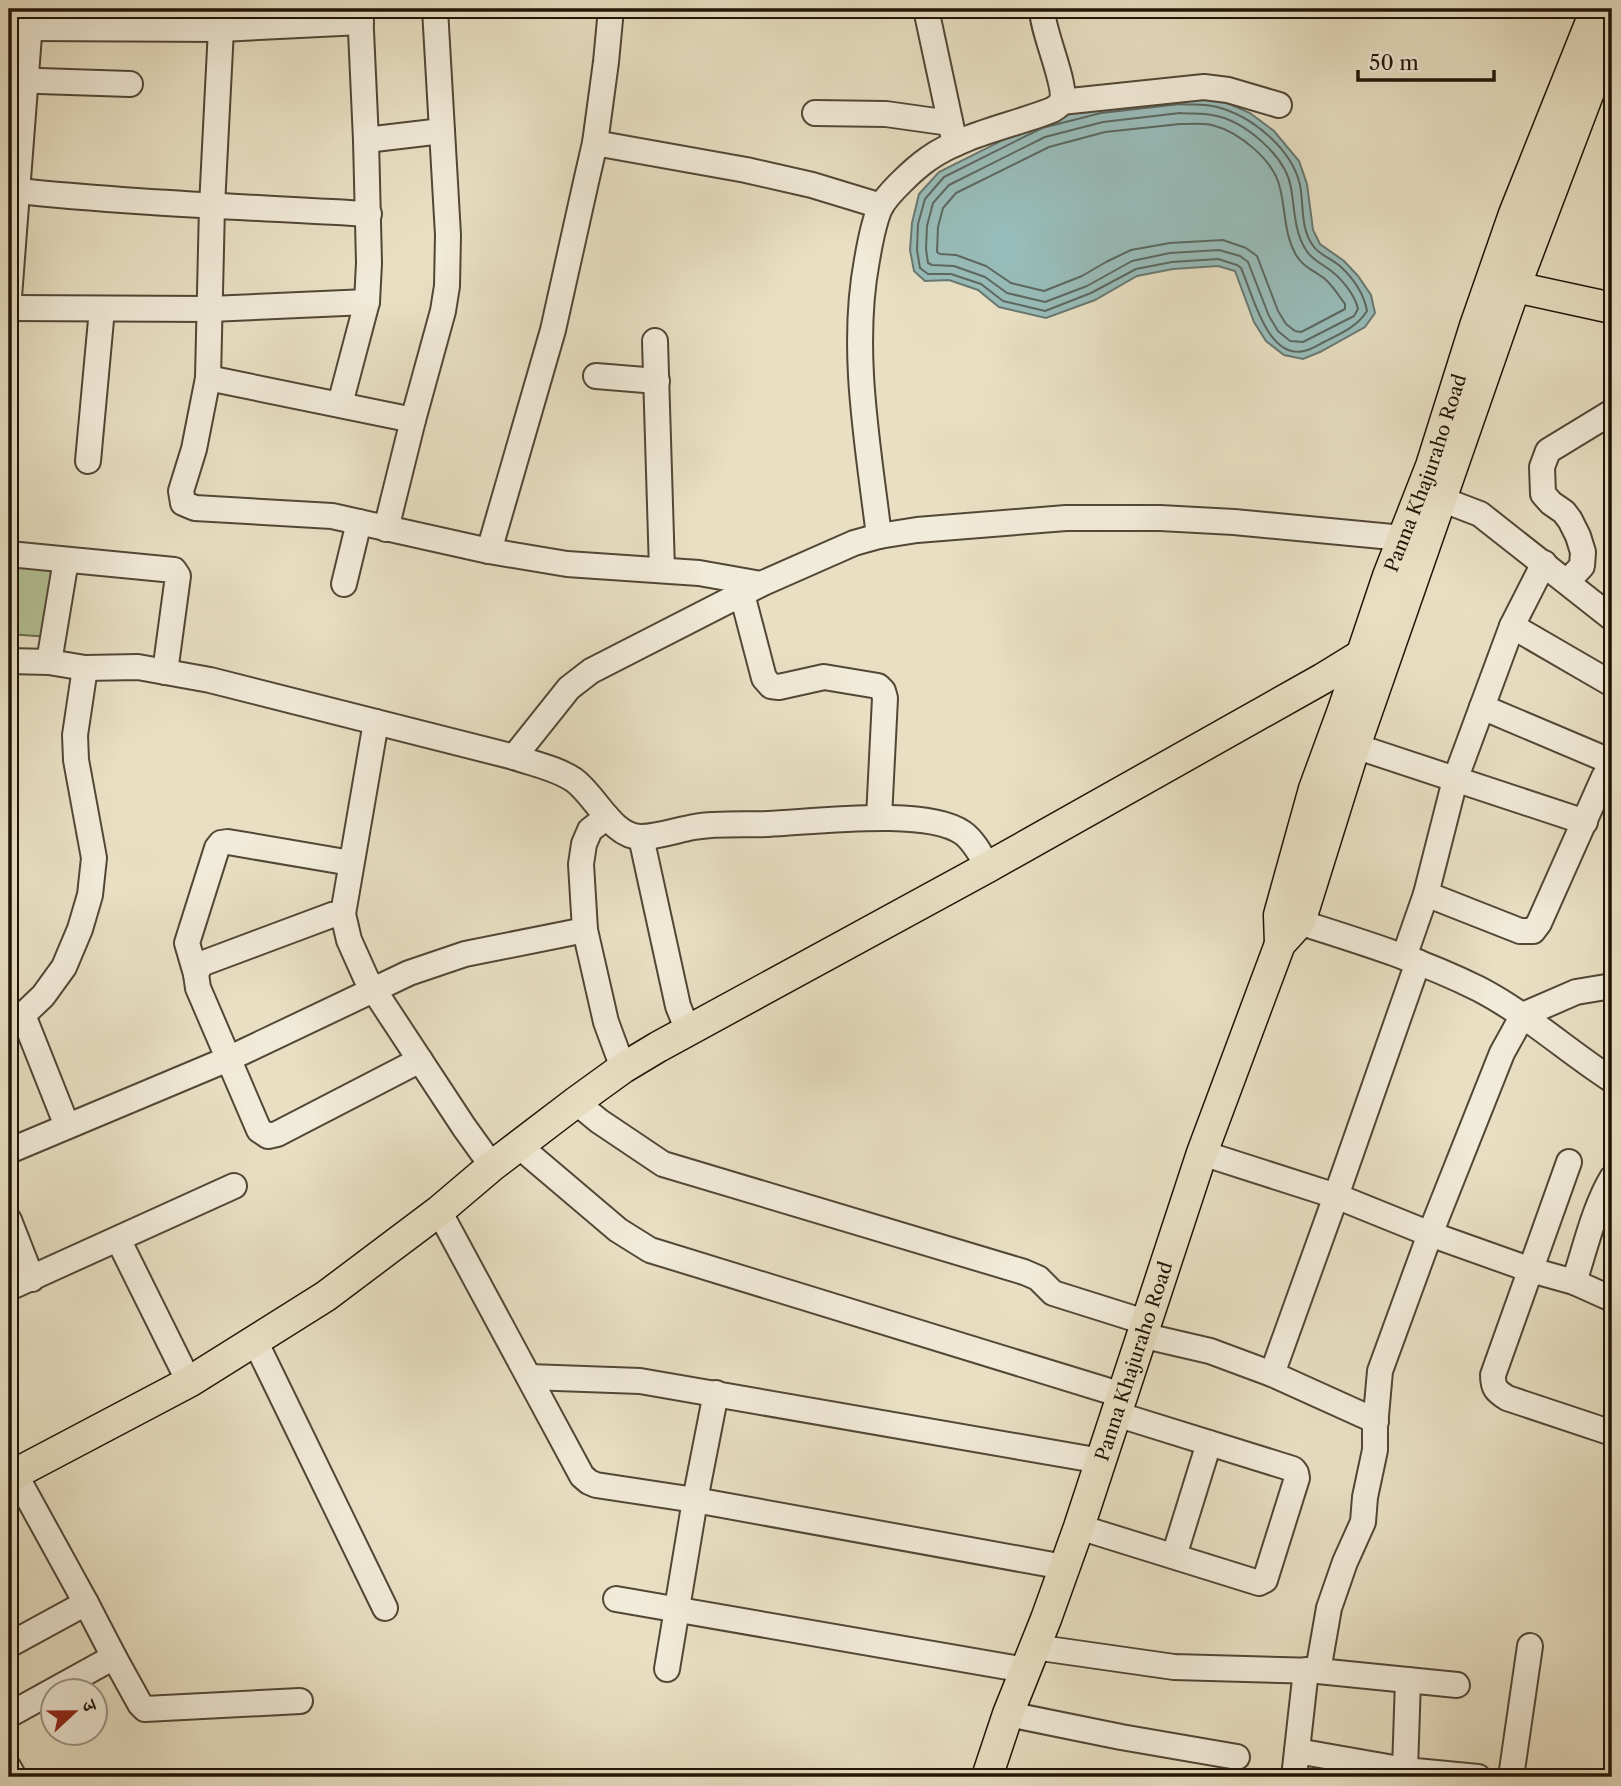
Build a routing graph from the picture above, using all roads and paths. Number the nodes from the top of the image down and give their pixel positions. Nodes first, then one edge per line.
1 (435, 9) edge
2 (611, 9) edge
3 (926, 9) edge
4 (1042, 9) edge
5 (1596, 9) edge
6 (361, 15) edge
7 (30, 18) edge
8 (221, 29) junction
9 (1612, 36) edge
10 (16, 80) edge
11 (130, 83) dead end
12 (1061, 102) junction
13 (1279, 105) dead end
14 (815, 113) dead end
15 (442, 131) junction
16 (952, 134) junction
17 (366, 140) junction
18 (595, 143) junction
19 (13, 190) edge
20 (212, 206) junction
21 (881, 206) junction
22 (369, 214) junction
23 (10, 263) edge
24 (1504, 283) junction
25 (9, 296) edge
26 (367, 302) junction
27 (9, 308) edge
28 (102, 309) junction
29 (210, 309) junction
30 (1612, 309) edge
31 (655, 341) dead end
32 (596, 376) dead end
33 (208, 378) junction
34 (657, 381) junction
35 (340, 404) junction
36 (1612, 412) edge
37 (413, 420) junction
38 (88, 461) dead end
39 (1441, 499) junction
40 (359, 522) junction
41 (386, 529) junction
42 (879, 536) junction
43 (1403, 538) junction
44 (489, 551) junction
45 (9, 554) edge
46 (66, 560) junction
47 (1544, 562) junction
48 (662, 570) junction
49 (1568, 581) junction
50 (344, 584) dead end
51 (752, 589) junction
52 (1609, 612) edge
53 (1512, 626) junction
54 (1361, 654) junction
55 (9, 661) edge
56 (49, 662) junction
57 (85, 668) junction
58 (165, 672) junction
59 (1612, 684) edge
60 (1482, 707) junction
61 (376, 722) junction
62 (1355, 746) junction
63 (514, 757) junction
64 (1612, 763) edge
65 (1455, 780) junction
66 (607, 817) junction
67 (879, 818) junction
68 (1585, 822) junction
69 (641, 837) junction
70 (351, 863) junction
71 (988, 867) junction
72 (1426, 894) junction
73 (343, 914) junction
74 (1286, 927) junction
75 (585, 930) junction
76 (1411, 960) junction
77 (196, 974) junction
78 (1612, 986) edge
79 (375, 991) junction
80 (1523, 1016) junction
81 (16, 1019) edge
82 (688, 1031) junction
83 (229, 1059) junction
84 (420, 1060) junction
85 (623, 1068) junction
86 (1612, 1080) edge
87 (576, 1102) junction
88 (67, 1126) junction
89 (519, 1146) junction
90 (9, 1151) edge
91 (1202, 1153) junction
92 (1569, 1161) dead end
93 (492, 1166) junction
94 (1612, 1178) edge
95 (234, 1186) dead end
96 (1336, 1196) junction
97 (439, 1211) junction
98 (9, 1220) edge
99 (1430, 1234) junction
100 (118, 1240) junction
101 (1531, 1270) junction
102 (32, 1279) junction
103 (1574, 1282) junction
104 (9, 1288) edge
105 (1612, 1298) edge
106 (1143, 1328) junction
107 (254, 1341) junction
108 (1272, 1374) junction
109 (529, 1377) junction
110 (189, 1382) junction
111 (716, 1393) junction
112 (1119, 1404) junction
113 (1376, 1421) junction
114 (1612, 1433) edge
115 (1209, 1443) junction
116 (1101, 1461) junction
117 (12, 1475) edge
118 (695, 1500) junction
119 (1079, 1527) junction
120 (1174, 1556) junction
121 (1064, 1567) junction
122 (616, 1599) dead end
123 (86, 1603) junction
124 (385, 1608) dead end
125 (678, 1610) junction
126 (9, 1646) edge
127 (1530, 1646) dead end
128 (114, 1657) junction
129 (1029, 1658) junction
130 (667, 1669) dead end
131 (1312, 1670) junction
132 (1408, 1680) junction
133 (1457, 1685) dead end
134 (300, 1701) dead end
135 (1008, 1714) junction
136 (9, 1715) edge
137 (1297, 1751) junction
138 (1237, 1757) dead end
139 (9, 1768) edge
140 (1404, 1774) edge
141 (14, 1777) edge
142 (987, 1777) edge
143 (1294, 1777) edge
144 (1478, 1777) edge
145 (1511, 1777) edge

1 - 15 street
2 - 18 street
3 - 16 street
4 - 12 street
5 - 24 main road, Panna Khajuraho Road
6 - 8 street
6 - 17 street
7 - 8 street
7 - 10 street
8 - 20 street
9 - 24 main road, Panna Khajuraho Road
10 - 11 street
10 - 19 street
12 - 13 street
12 - 16 street
14 - 16 street
15 - 17 street
15 - 37 street
16 - 21 street
17 - 22 street
18 - 21 street
18 - 44 street
19 - 20 street
19 - 23 street
20 - 22 street
20 - 29 street
21 - 42 street
22 - 26 street
23 - 25 street
24 - 30 main road
24 - 39 main road, Panna Khajuraho Road
24 - 43 main road, Panna Khajuraho Road
26 - 29 street
26 - 35 street
27 - 28 street
28 - 29 street
28 - 38 street
29 - 33 street
31 - 34 street
32 - 34 street
33 - 35 street
33 - 40 street
34 - 48 street
35 - 37 street
36 - 49 street
37 - 41 street
39 - 47 street
39 - 62 main road, Panna Khajuraho Road
40 - 41 street
40 - 50 street
41 - 44 street
42 - 43 street
42 - 51 street
43 - 54 main road, Panna Khajuraho Road
44 - 48 street
45 - 46 street
46 - 56 street
46 - 58 street
47 - 49 street
47 - 53 street
48 - 51 street
49 - 52 street
51 - 63 street
51 - 67 street
53 - 59 street
53 - 60 street
54 - 71 main road
54 - 74 main road, Panna Khajuraho Road
55 - 56 street
56 - 57 street
57 - 58 street
57 - 81 street
58 - 61 street
60 - 64 street
60 - 65 street
61 - 63 street
61 - 70 street
62 - 65 street
62 - 74 main road, Panna Khajuraho Road
63 - 66 street
64 - 68 street
65 - 68 street
65 - 72 street
66 - 69 street
66 - 75 street
67 - 69 street
67 - 71 street
68 - 72 street
69 - 82 street
70 - 73 street
70 - 77 street
71 - 82 main road
72 - 76 street
73 - 77 street
73 - 79 street
74 - 76 street
74 - 91 main road, Panna Khajuraho Road
75 - 79 street
75 - 85 street
76 - 80 street
76 - 96 street
77 - 83 street
78 - 80 street
79 - 83 street
79 - 84 street
80 - 86 street
80 - 99 street
81 - 88 street
82 - 85 main road
83 - 84 street
83 - 88 street
84 - 93 street
85 - 87 main road
87 - 89 main road
87 - 106 street
88 - 90 street
89 - 93 main road
89 - 112 street
91 - 96 street
91 - 106 main road, Panna Khajuraho Road
92 - 101 street
93 - 97 main road
94 - 103 street
95 - 100 street
96 - 99 street
96 - 108 street
97 - 107 main road
97 - 109 street
98 - 102 street
99 - 101 street
99 - 113 street
100 - 102 street
100 - 110 street
101 - 103 street
101 - 114 street
102 - 104 street
103 - 105 street
106 - 108 street
106 - 112 main road, Panna Khajuraho Road
107 - 110 main road
107 - 124 street
108 - 113 street
109 - 111 street
109 - 118 street
110 - 117 main road
111 - 116 street
111 - 118 street
112 - 115 street
112 - 116 main road, Panna Khajuraho Road
113 - 131 street
115 - 120 street
115 - 120 street
116 - 119 main road, Panna Khajuraho Road
117 - 123 street
118 - 121 street
118 - 125 street
119 - 120 street
119 - 121 main road, Panna Khajuraho Road
121 - 129 main road, Panna Khajuraho Road
122 - 125 street
123 - 126 street
123 - 128 street
125 - 129 street
125 - 130 street
127 - 145 street
128 - 134 street
128 - 136 street
129 - 131 street
129 - 135 main road, Panna Khajuraho Road
131 - 132 street
131 - 137 street
132 - 133 street
132 - 140 street
135 - 138 street
135 - 142 main road, Panna Khajuraho Road
137 - 140 street
137 - 143 street
139 - 141 street
140 - 144 street

